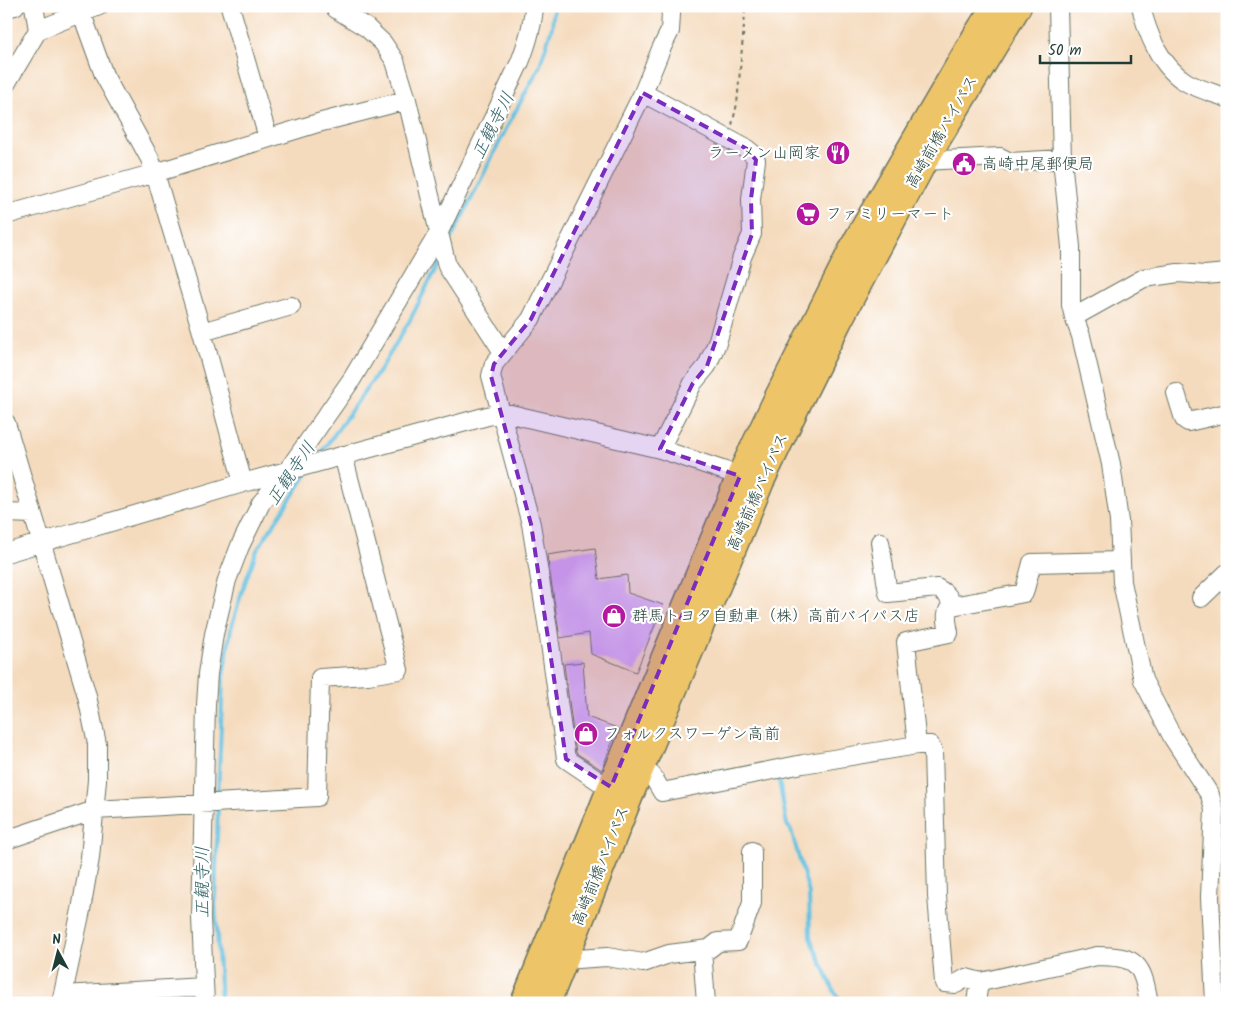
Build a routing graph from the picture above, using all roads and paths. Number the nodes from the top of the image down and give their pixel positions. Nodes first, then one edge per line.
1 (16, 6) edge
2 (34, 6) edge
3 (99, 6) edge
4 (230, 6) edge
5 (335, 6) edge
6 (534, 6) edge
7 (669, 6) edge
8 (744, 6) edge
9 (995, 6) edge
10 (1018, 6) edge
11 (1058, 6) edge
12 (1141, 6) edge
13 (6, 8) edge
14 (80, 10) edge
15 (38, 30) junction
16 (6, 84) edge
17 (643, 92) junction
18 (1227, 98) edge
19 (407, 100) junction
20 (268, 138) junction
21 (728, 139) junction
22 (1062, 159) junction
23 (924, 161) junction
24 (155, 173) junction
25 (6, 215) edge
26 (438, 234) junction
27 (1227, 273) edge
28 (291, 306) dead end
29 (1074, 317) junction
30 (202, 332) junction
31 (503, 352) junction
32 (1176, 393) dead end
33 (502, 412) junction
34 (1227, 413) edge
35 (6, 423) edge
36 (660, 448) junction
37 (343, 455) junction
38 (288, 470) junction
39 (740, 476) junction
40 (261, 478) junction
41 (243, 483) junction
42 (261, 503) junction
43 (6, 513) edge
44 (34, 514) junction
45 (42, 542) junction
46 (880, 542) dead end
47 (6, 552) edge
48 (1121, 561) junction
49 (1227, 573) edge
50 (1201, 598) dead end
51 (952, 606) junction
52 (918, 745) junction
53 (640, 770) junction
54 (611, 787) junction
55 (203, 804) junction
56 (95, 810) junction
57 (6, 840) edge
58 (752, 851) dead end
59 (702, 950) junction
60 (563, 960) junction
61 (981, 982) junction
62 (205, 995) edge
63 (62, 999) edge
64 (524, 1003) edge
65 (547, 1003) edge
66 (706, 1003) edge
67 (976, 1003) edge
68 (1148, 1003) edge
69 (1215, 1003) edge

1 - 13 street
2 - 15 street
3 - 14 street
4 - 20 street
5 - 19 street
6 - 26 street
7 - 17 street
8 - 21 path
9 - 39 highway, 高崎前橋バイパス
10 - 23 highway, 高崎前橋バイパス
11 - 22 street
12 - 18 street
14 - 15 street
14 - 24 street
15 - 16 street
17 - 21 street
17 - 31 street
19 - 20 street
19 - 26 street
20 - 24 street
21 - 36 street
22 - 23 street
22 - 29 street
23 - 53 highway, 高崎前橋バイパス
24 - 25 street
24 - 30 street
26 - 31 street
26 - 38 street
27 - 29 street
28 - 30 street
29 - 48 street
30 - 41 street
31 - 33 street
32 - 34 street
33 - 36 street
33 - 37 street
33 - 54 street
35 - 44 street
36 - 39 street
37 - 38 street
37 - 55 street
38 - 40 street
38 - 42 street
39 - 54 highway, 高崎前橋バイパス
40 - 41 street
40 - 42 street
41 - 45 street
42 - 55 street
43 - 44 street
44 - 45 street
45 - 47 street
45 - 56 street
46 - 51 street
48 - 51 street
48 - 69 street
49 - 50 street
51 - 52 street
52 - 53 street
52 - 61 street
53 - 60 highway, 高崎前橋バイパス
54 - 64 highway, 高崎前橋バイパス
55 - 56 street
55 - 62 street
56 - 57 street
56 - 63 street
58 - 59 street
59 - 60 street
59 - 66 street
60 - 65 highway, 高崎前橋バイパス
61 - 67 street
61 - 68 street
62 - 63 street

